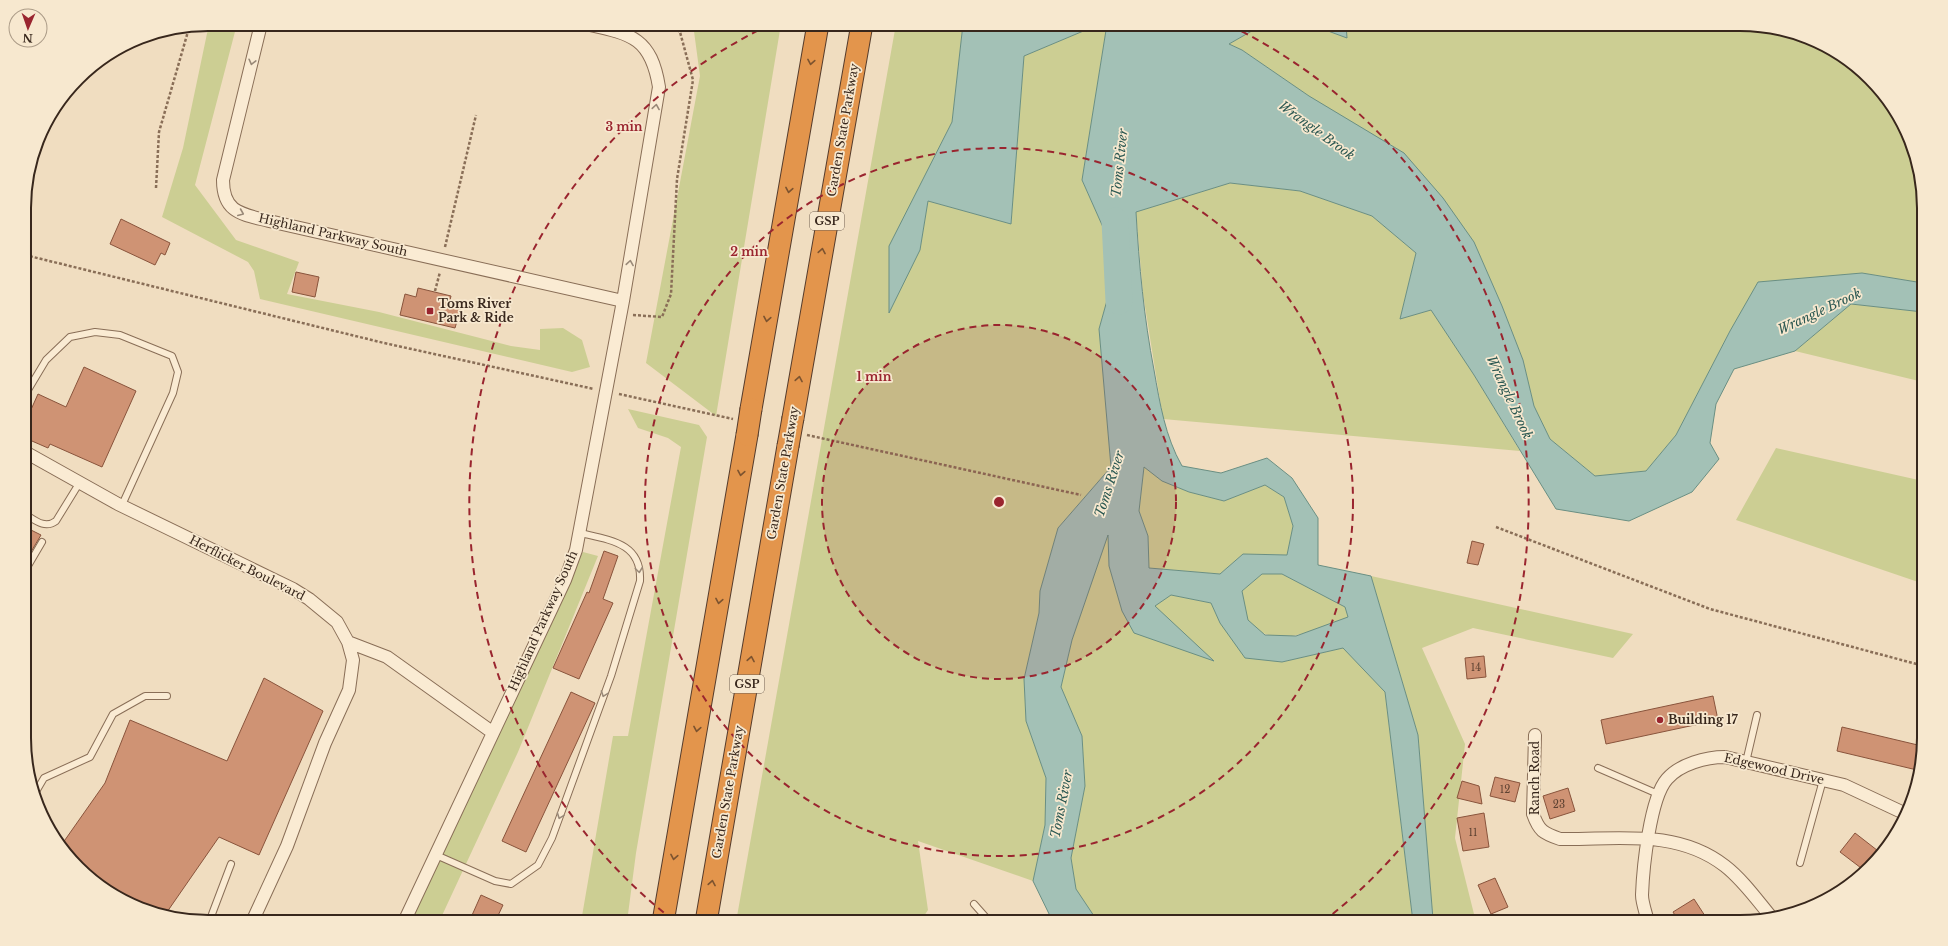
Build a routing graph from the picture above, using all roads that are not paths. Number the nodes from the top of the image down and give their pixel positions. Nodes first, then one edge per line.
1 (259, 31) edge
2 (618, 31) edge
3 (817, 31) edge
4 (861, 31) edge
5 (623, 301) junction
6 (31, 385) edge
7 (31, 455) edge
8 (80, 482) junction
9 (122, 505) junction
10 (31, 518) edge
11 (580, 533) junction
12 (42, 542) dead end
13 (31, 561) edge
14 (348, 642) junction
15 (167, 696) dead end
16 (1757, 715) dead end
17 (492, 732) junction
18 (1535, 734) dead end
19 (1746, 762) junction
20 (1598, 768) dead end
21 (1823, 780) junction
22 (38, 788) edge
23 (1658, 794) junction
24 (1901, 812) edge
25 (1649, 838) junction
26 (436, 855) junction
27 (1800, 863) dead end
28 (231, 864) dead end
29 (667, 897) junction
30 (974, 904) dead end
31 (1767, 913) edge
32 (212, 915) edge
33 (255, 915) edge
34 (407, 915) edge
35 (658, 915) edge
36 (664, 915) edge
37 (707, 915) edge
38 (984, 915) edge
39 (1646, 915) edge

1 -> 5 street, Highland Parkway South
5 -> 2 street, Highland Parkway South
3 -> 29 highway
37 -> 4 highway, Garden State Parkway / GSP
5 - 11 street, Highland Parkway South
6 - 9 lane
7 - 8 street, Herflicker Boulevard
8 - 9 street, Herflicker Boulevard
8 - 10 lane
9 - 14 street, Herflicker Boulevard
11 - 17 street, Highland Parkway South
11 -> 26 lane
12 - 13 lane
14 - 17 street
14 - 33 street, Herflicker Boulevard
15 - 22 lane
16 - 19 lane
17 - 26 street, Highland Parkway South
18 - 25 street, Ranch Road
19 - 21 street, Edgewood Drive
19 - 23 street, Edgewood Drive
20 - 23 lane
21 - 24 street, Edgewood Drive
21 - 27 lane
23 - 25 street, Edgewood Drive
25 - 31 street, Ranch Road
25 - 39 street, Edgewood Drive
26 - 34 street, Highland Parkway South
28 - 32 lane
29 - 35 highway
29 - 36 highway
30 - 38 lane

